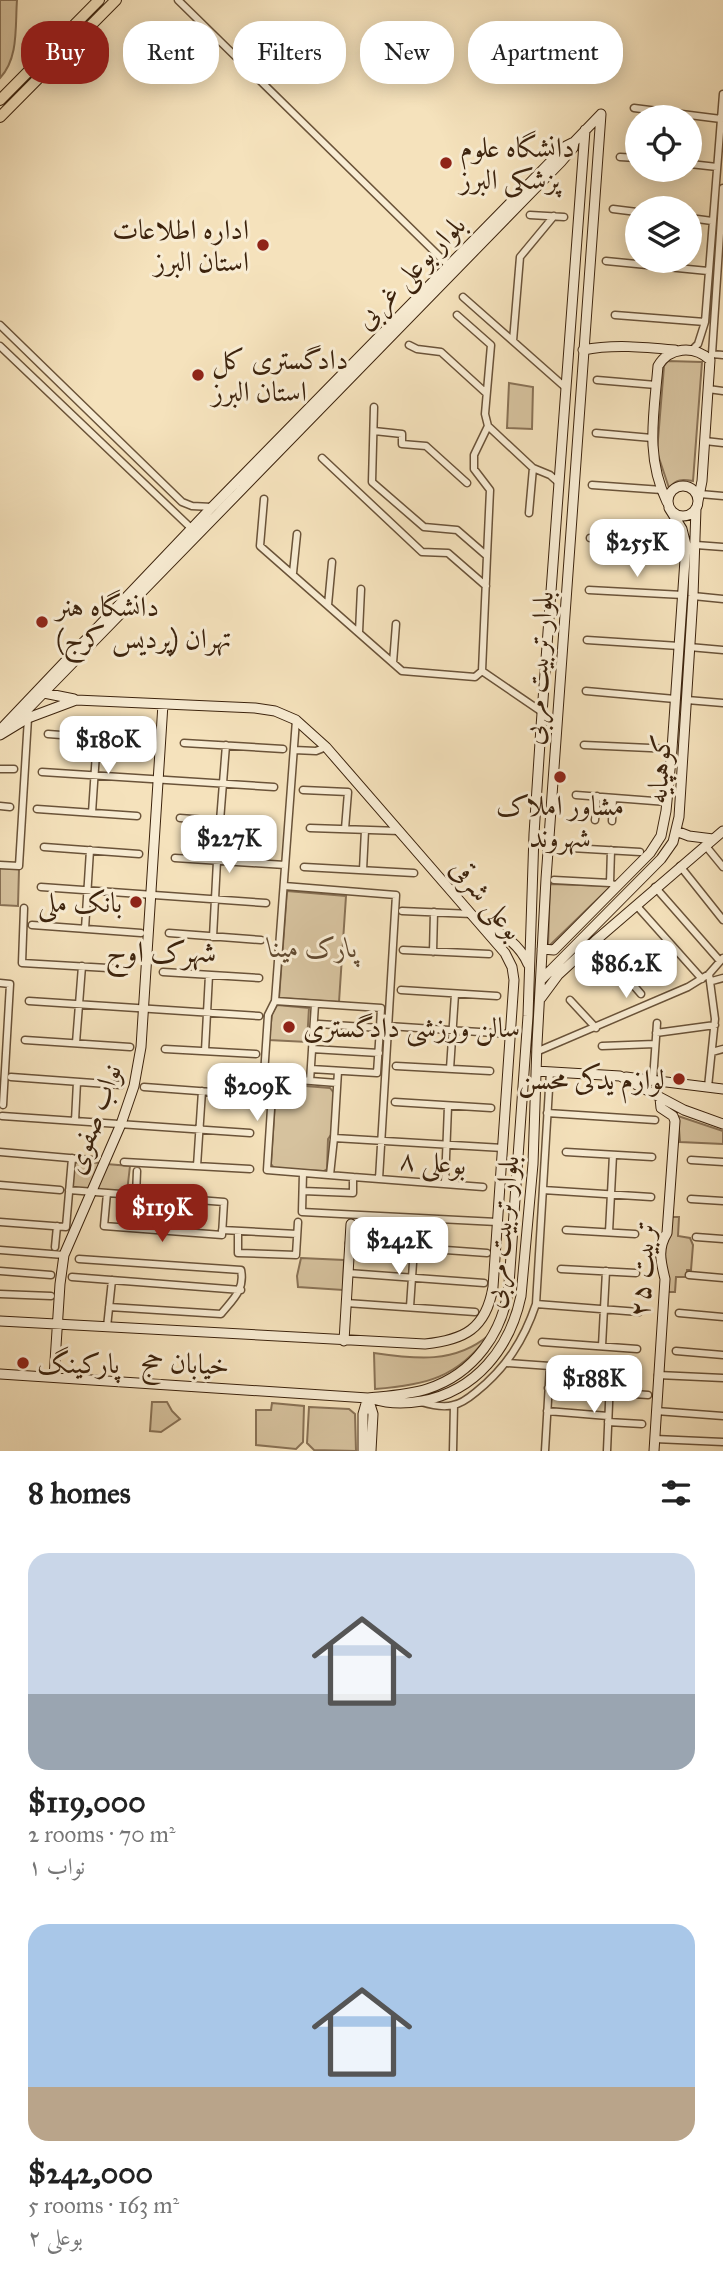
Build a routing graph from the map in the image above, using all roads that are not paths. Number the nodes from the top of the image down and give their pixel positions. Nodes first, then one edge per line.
1 (99, 0) edge
2 (116, 0) edge
3 (178, 0) edge
4 (723, 94) edge
5 (0, 100) edge
6 (0, 117) edge
7 (702, 117) edge
8 (721, 119) junction
9 (585, 130) junction
10 (574, 142) junction
11 (620, 157) dead end
12 (625, 157) edge
13 (702, 165) edge
14 (717, 167) junction
15 (723, 188) edge
16 (613, 209) dead end
17 (625, 210) edge
18 (530, 215) dead end
19 (554, 216) junction
20 (564, 217) dead end
21 (702, 219) edge
22 (712, 220) junction
23 (721, 239) edge
24 (606, 261) dead end
25 (448, 265) junction
26 (575, 268) junction
27 (588, 268) junction
28 (720, 268) edge
29 (708, 271) junction
30 (463, 298) dead end
31 (457, 315) dead end
32 (615, 315) dead end
33 (714, 321) junction
34 (705, 322) junction
35 (723, 322) edge
36 (0, 325) edge
37 (513, 341) junction
38 (409, 345) dead end
39 (0, 346) edge
40 (636, 347) junction
41 (583, 350) junction
42 (679, 350) junction
43 (692, 350) junction
44 (723, 355) edge
45 (711, 357) junction
46 (658, 366) junction
47 (597, 380) dead end
48 (340, 384) junction
49 (656, 385) junction
50 (566, 388) junction
51 (708, 389) junction
52 (723, 391) edge
53 (486, 393) junction
54 (374, 407) dead end
55 (488, 426) junction
56 (374, 431) junction
57 (596, 433) dead end
58 (652, 438) junction
59 (705, 441) junction
60 (723, 443) edge
61 (322, 458) dead end
62 (259, 466) junction
63 (533, 468) junction
64 (467, 483) dead end
65 (559, 483) junction
66 (592, 485) dead end
67 (662, 490) junction
68 (723, 496) edge
69 (264, 499) dead end
70 (698, 501) junction
71 (668, 505) junction
72 (558, 506) junction
73 (212, 507) junction
74 (573, 507) junction
75 (529, 513) dead end
76 (192, 529) junction
77 (297, 534) dead end
78 (557, 535) junction
79 (570, 537) junction
80 (590, 538) dead end
81 (691, 545) junction
82 (723, 547) edge
83 (487, 556) junction
84 (332, 562) dead end
85 (293, 573) junction
86 (486, 586) junction
87 (362, 589) dead end
88 (589, 590) dead end
89 (688, 596) junction
90 (723, 598) edge
91 (328, 605) junction
92 (396, 624) dead end
93 (359, 632) junction
94 (587, 640) dead end
95 (684, 647) junction
96 (723, 650) edge
97 (393, 663) junction
98 (482, 671) junction
99 (41, 690) junction
100 (586, 691) dead end
101 (675, 699) junction
102 (76, 700) junction
103 (687, 700) junction
104 (723, 703) edge
105 (163, 704) junction
106 (542, 712) junction
107 (28, 718) junction
108 (296, 720) junction
109 (0, 733) edge
110 (48, 734) dead end
111 (97, 738) junction
112 (140, 741) dead end
113 (184, 743) dead end
114 (584, 745) dead end
115 (226, 746) junction
116 (326, 747) junction
117 (283, 749) dead end
118 (672, 749) junction
119 (294, 750) junction
120 (0, 768) edge
121 (13, 769) dead end
122 (43, 772) dead end
123 (94, 775) junction
124 (160, 780) junction
125 (223, 784) junction
126 (274, 787) dead end
127 (303, 790) dead end
128 (576, 795) dead end
129 (597, 796) junction
130 (613, 798) junction
131 (667, 802) junction
132 (0, 806) edge
133 (10, 807) dead end
134 (37, 809) dead end
135 (92, 813) junction
136 (137, 816) dead end
137 (180, 818) dead end
138 (595, 820) dead end
139 (220, 821) junction
140 (612, 821) dead end
141 (260, 824) dead end
142 (310, 828) dead end
143 (345, 830) junction
144 (365, 830) junction
145 (400, 831) junction
146 (676, 831) junction
147 (723, 831) edge
148 (550, 833) junction
149 (534, 834) junction
150 (709, 842) junction
151 (44, 847) dead end
152 (571, 848) dead end
153 (90, 850) junction
154 (611, 850) junction
155 (640, 852) dead end
156 (139, 854) dead end
157 (176, 858) dead end
158 (218, 861) junction
159 (0, 865) edge
160 (285, 865) junction
161 (680, 866) junction
162 (304, 867) dead end
163 (723, 867) edge
164 (363, 870) junction
165 (414, 873) dead end
166 (554, 880) dead end
167 (613, 885) junction
168 (284, 886) junction
169 (41, 887) dead end
170 (655, 887) junction
171 (88, 890) junction
172 (152, 894) junction
173 (607, 897) junction
174 (215, 900) junction
175 (619, 900) junction
176 (266, 903) dead end
177 (636, 905) junction
178 (24, 908) dead end
179 (611, 908) junction
180 (402, 911) dead end
181 (434, 912) junction
182 (475, 918) junction
183 (723, 920) edge
184 (32, 925) dead end
185 (85, 929) junction
186 (532, 931) junction
187 (141, 933) dead end
188 (169, 933) dead end
189 (214, 937) junction
190 (509, 939) junction
191 (261, 940) dead end
192 (595, 941) junction
193 (403, 950) dead end
194 (542, 950) junction
195 (554, 950) junction
196 (433, 951) junction
197 (489, 954) dead end
198 (722, 960) edge
199 (82, 966) junction
200 (554, 966) junction
201 (530, 968) junction
202 (125, 969) dead end
203 (163, 972) dead end
204 (209, 975) junction
205 (710, 977) junction
206 (260, 978) dead end
207 (723, 978) edge
208 (702, 979) junction
209 (541, 980) junction
210 (0, 984) edge
211 (401, 990) dead end
212 (641, 993) dead end
213 (455, 994) junction
214 (497, 996) dead end
215 (540, 1000) junction
216 (570, 1000) dead end
217 (29, 1001) dead end
218 (275, 1001) junction
219 (79, 1004) junction
220 (315, 1004) junction
221 (144, 1009) junction
222 (723, 1010) edge
223 (715, 1012) junction
224 (207, 1013) junction
225 (259, 1016) dead end
226 (657, 1023) dead end
227 (319, 1024) dead end
228 (715, 1025) junction
229 (384, 1027) junction
230 (596, 1028) junction
231 (453, 1030) junction
232 (656, 1033) junction
233 (511, 1034) junction
234 (25, 1040) dead end
235 (76, 1043) junction
236 (655, 1044) junction
237 (603, 1046) dead end
238 (130, 1047) dead end
239 (165, 1049) dead end
240 (312, 1049) junction
241 (723, 1049) edge
242 (205, 1051) junction
243 (536, 1052) junction
244 (712, 1052) junction
245 (379, 1053) junction
246 (256, 1054) dead end
247 (396, 1066) dead end
248 (311, 1069) junction
249 (450, 1069) junction
250 (338, 1071) junction
251 (490, 1071) dead end
252 (536, 1071) junction
253 (550, 1072) junction
254 (620, 1076) junction
255 (11, 1077) dead end
256 (273, 1078) junction
257 (653, 1080) junction
258 (310, 1081) junction
259 (77, 1082) junction
260 (337, 1083) junction
261 (121, 1085) dead end
262 (144, 1087) dead end
263 (708, 1087) junction
264 (723, 1089) edge
265 (202, 1091) junction
266 (253, 1095) dead end
267 (660, 1098) junction
268 (395, 1102) dead end
269 (3, 1105) dead end
270 (448, 1106) junction
271 (491, 1108) dead end
272 (547, 1113) junction
273 (2, 1116) dead end
274 (655, 1120) dead end
275 (75, 1121) junction
276 (121, 1124) junction
277 (723, 1124) edge
278 (199, 1129) junction
279 (250, 1133) dead end
280 (334, 1138) junction
281 (381, 1140) junction
282 (446, 1144) junction
283 (503, 1148) junction
284 (0, 1152) edge
285 (566, 1152) dead end
286 (613, 1155) junction
287 (652, 1157) dead end
288 (72, 1158) junction
289 (92, 1160) dead end
290 (691, 1160) dead end
291 (124, 1162) dead end
292 (517, 1162) junction
293 (723, 1162) edge
294 (533, 1164) junction
295 (197, 1166) junction
296 (250, 1169) dead end
297 (137, 1171) dead end
298 (303, 1172) junction
299 (330, 1175) junction
300 (353, 1177) junction
301 (379, 1179) junction
302 (445, 1183) junction
303 (0, 1185) edge
304 (483, 1188) dead end
305 (60, 1189) dead end
306 (69, 1190) junction
307 (542, 1190) junction
308 (303, 1191) junction
309 (90, 1192) junction
310 (107, 1193) junction
311 (611, 1194) junction
312 (136, 1195) junction
313 (651, 1197) dead end
314 (691, 1199) dead end
315 (723, 1201) edge
316 (0, 1222) edge
317 (298, 1222) dead end
318 (497, 1222) junction
319 (351, 1224) dead end
320 (57, 1226) junction
321 (566, 1230) dead end
322 (238, 1231) junction
323 (609, 1231) junction
324 (222, 1233) junction
325 (297, 1234) junction
326 (635, 1234) dead end
327 (696, 1237) dead end
328 (723, 1239) edge
329 (349, 1243) junction
330 (55, 1247) dead end
331 (414, 1248) junction
332 (0, 1250) edge
333 (238, 1253) junction
334 (487, 1253) dead end
335 (64, 1255) junction
336 (79, 1259) dead end
337 (238, 1262) dead end
338 (561, 1269) dead end
339 (606, 1271) junction
340 (0, 1272) edge
341 (348, 1273) junction
342 (636, 1273) dead end
343 (51, 1275) dead end
344 (689, 1275) dead end
345 (72, 1277) dead end
346 (723, 1278) edge
347 (412, 1279) junction
348 (112, 1280) junction
349 (484, 1283) dead end
350 (241, 1290) junction
351 (0, 1293) edge
352 (51, 1296) dead end
353 (346, 1303) junction
354 (536, 1304) junction
355 (109, 1307) junction
356 (410, 1307) junction
357 (604, 1309) junction
358 (475, 1312) dead end
359 (639, 1312) dead end
360 (679, 1312) dead end
361 (723, 1317) edge
362 (0, 1321) edge
363 (56, 1325) junction
364 (107, 1328) junction
365 (344, 1341) junction
366 (542, 1342) dead end
367 (602, 1346) junction
368 (637, 1349) dead end
369 (676, 1351) dead end
370 (723, 1355) edge
371 (507, 1363) junction
372 (0, 1374) edge
373 (658, 1375) junction
374 (54, 1377) junction
375 (723, 1378) edge
376 (610, 1380) dead end
377 (548, 1388) junction
378 (609, 1393) junction
379 (648, 1395) dead end
380 (368, 1398) junction
381 (417, 1402) junction
382 (386, 1403) junction
383 (454, 1405) junction
384 (547, 1411) junction
385 (656, 1411) junction
386 (373, 1414) junction
387 (723, 1416) edge
388 (608, 1419) junction
389 (642, 1424) dead end
390 (654, 1438) junction
391 (723, 1442) edge
392 (363, 1451) edge
393 (371, 1451) edge
394 (453, 1451) edge
395 (545, 1451) edge
396 (607, 1451) edge
397 (654, 1451) edge

1 - 5 main road
2 - 6 main road
3 - 25 street
4 - 8 street
7 - 8 street
8 - 14 street
9 - 10 main road
9 - 26 main road, بلوار تربیت مربی
9 - 27 main road, بلوار تربیت مربی
10 - 25 main road, بلوار بوعلی غربی
10 - 48 main road, بلوار بوعلی غربی
11 - 12 street
13 - 14 street
14 - 22 street
15 - 23 street, کوهپایه
16 - 17 street
18 - 19 street
19 - 20 street
19 - 37 street
21 - 22 street
22 - 29 street
23 - 28 street, کوهپایه
24 - 29 street
25 - 48 main road, بلوار بوعلی غربی
26 - 27 main road
26 - 50 main road, بلوار تربیت مربی
27 - 41 main road, بلوار تربیت مربی
28 - 33 street, کوهپایه
29 - 34 street
30 - 37 street
31 - 53 street
32 - 34 street
33 - 35 street
33 - 45 street, کوهپایه
34 - 43 street
36 - 73 street
37 - 50 street
38 - 53 street
39 - 76 street
40 - 41 main road
40 - 42 main road
40 - 46 main road
41 - 74 main road, بلوار تربیت مربی
42 - 43 main road
42 - 46 main road
43 - 45 main road
44 - 45 street
45 - 51 main road, کوهپایه
46 - 49 main road, کوهپایه
47 - 49 street
48 - 62 main road, بلوار بوعلی غربی
49 - 58 main road, کوهپایه
50 - 65 main road, بلوار تربیت مربی
51 - 52 street
51 - 59 main road, کوهپایه
53 - 55 street
54 - 56 street
55 - 63 street
55 - 83 street
56 - 64 street
56 - 83 street
57 - 58 street
58 - 67 main road, کوهپایه
59 - 60 street
59 - 70 main road, کوهپایه
61 - 86 street
62 - 73 main road, بلوار بوعلی غربی
62 - 99 main road, بلوار بوعلی غربی
63 - 65 street
63 - 75 street
65 - 72 main road, بلوار تربیت مربی
66 - 67 street
67 - 71 main road, کوهپایه
68 - 70 street
69 - 85 street
70 - 71 main road
70 - 71 main road
70 - 81 main road, کوهپایه
71 - 81 main road, کوهپایه
72 - 74 main road
72 - 78 main road, بلوار تربیت مربی
73 - 76 main road, بلوار بوعلی غربی
74 - 79 main road, بلوار تربیت مربی
76 - 99 main road, بلوار بوعلی غربی
77 - 85 street
78 - 79 main road
78 - 106 main road, بلوار تربیت مربی
79 - 148 main road, بلوار تربیت مربی
80 - 81 street
81 - 82 street
81 - 89 main road, کوهپایه
83 - 86 street
84 - 91 street
85 - 91 street
86 - 98 street
87 - 93 street
88 - 89 street
89 - 90 street
89 - 95 main road, کوهپایه
91 - 93 street
92 - 97 street
93 - 97 street
94 - 95 street
95 - 96 street
95 - 101 main road, کوهپایه
95 - 103 main road, کوهپایه
97 - 98 street
98 - 106 street
99 - 102 main road
99 - 109 main road, بلوار بوعلی غربی
100 - 101 street
101 - 103 main road
101 - 118 main road, کوهپایه
102 - 105 main road, بوعلی شرقی
102 - 107 main road
103 - 104 street
103 - 146 main road, کوهپایه
105 - 108 main road, بوعلی شرقی
105 - 124 main road, نواب صفوی
106 - 149 main road, بلوار تربیت مربی
107 - 109 main road
107 - 159 street
108 - 116 main road, بوعلی شرقی
108 - 119 street
110 - 111 street
111 - 112 street
111 - 123 street
113 - 115 street
114 - 118 street
115 - 117 street
115 - 125 street
116 - 119 street
116 - 145 main road, بوعلی شرقی
118 - 131 main road, کوهپایه
119 - 160 street
120 - 121 street
122 - 123 street
123 - 124 street
123 - 135 street
124 - 125 street
124 - 172 main road, نواب صفوی
125 - 126 street
125 - 139 street
127 - 143 street
128 - 129 street
129 - 130 street
129 - 138 street
130 - 131 street
130 - 140 street
131 - 167 main road, کوهپایه
132 - 133 street
134 - 135 street
135 - 136 street
137 - 139 street
139 - 141 street
142 - 143 street
143 - 144 street
144 - 145 street
144 - 164 street
145 - 182 main road, بوعلی شرقی
146 - 150 main road
146 - 175 main road, کوهپایه
147 - 150 main road
148 - 149 main road
148 - 194 main road, بلوار تربیت مربی
149 - 186 main road, بلوار تربیت مربی
150 - 161 main road
150 - 163 street
151 - 153 street
152 - 154 street
153 - 156 street
153 - 171 street
154 - 155 street
154 - 167 street
157 - 158 street
158 - 160 street
158 - 174 street
160 - 168 street
161 - 170 main road
161 - 183 street
162 - 164 street
164 - 165 street
166 - 167 street
167 - 173 main road, کوهپایه
168 - 218 street
168 - 229 street
169 - 171 street
170 - 177 main road
170 - 198 street
171 - 172 street
171 - 185 street
172 - 174 street
172 - 221 main road, نواب صفوی
173 - 175 main road
173 - 179 main road
173 - 195 main road, کوهپایه
174 - 176 street
174 - 189 street
175 - 179 main road, کوهپایه
177 - 192 main road
177 - 208 street
178 - 199 street
179 - 200 main road, کوهپایه
180 - 181 street
181 - 182 street
181 - 196 street
182 - 190 main road
182 - 233 main road, بوعلی شرقی
184 - 185 street
185 - 187 street
186 - 190 main road
186 - 201 main road, بلوار تربیت مربی
188 - 189 street
189 - 191 street
190 - 201 main road
192 - 212 street
192 - 215 main road
193 - 196 street
194 - 195 main road
194 - 209 main road, بلوار تربیت مربی
195 - 200 main road
196 - 197 street
198 - 205 street
199 - 202 street
199 - 219 street
200 - 209 main road, کوهپایه
201 - 292 main road, بلوار تربیت مربی
203 - 204 street
204 - 206 street
204 - 224 street
205 - 207 street
205 - 208 street
205 - 223 street
208 - 230 street
209 - 215 main road, بلوار تربیت مربی
210 - 269 street
211 - 213 street
213 - 214 street
213 - 231 street
215 - 243 main road, بلوار تربیت مربی
216 - 230 street
217 - 219 street
218 - 220 street
218 - 256 street
219 - 221 street
219 - 235 street
220 - 229 street
220 - 240 street
221 - 224 street
221 - 276 main road, نواب صفوی
222 - 223 street
223 - 228 street
224 - 225 street
224 - 242 street
226 - 232 street
227 - 229 street
228 - 232 street
228 - 244 street
229 - 231 street
229 - 245 street
229 - 281 street
230 - 243 street
231 - 233 street
231 - 249 street
232 - 236 street
233 - 283 main road, بوعلی شرقی
234 - 235 street
235 - 238 street
236 - 237 street
236 - 257 street
239 - 242 street
240 - 245 street
240 - 248 street
241 - 244 street
242 - 246 street
243 - 252 main road, بلوار تربیت مربی
244 - 263 street
245 - 250 street
247 - 249 street
248 - 250 street
248 - 258 street
249 - 251 street
250 - 260 street
252 - 253 main road
252 - 294 main road, بلوار تربیت مربی
253 - 254 main road
253 - 272 street
254 - 257 main road
254 - 267 main road
255 - 259 street
256 - 258 street
256 - 298 street, بوعلی ۸
257 - 263 main road
258 - 260 street
259 - 261 street
259 - 275 street
260 - 280 street
262 - 265 street
263 - 264 main road
265 - 266 street
265 - 278 street
267 - 277 main road
267 - 373 main road, تربیت ۲۵
268 - 270 street
270 - 271 street
270 - 282 street
272 - 274 street
272 - 307 street
273 - 275 street
275 - 276 street
276 - 278 street
276 - 309 main road, نواب صفوی
278 - 279 street
278 - 295 street
280 - 281 street
280 - 299 street
281 - 282 street
281 - 301 street
282 - 283 street
282 - 302 street
283 - 318 main road, بوعلی شرقی
284 - 288 street
285 - 286 street
286 - 287 street
286 - 311 street
288 - 289 street
288 - 306 street
290 - 293 street
291 - 295 street
292 - 294 main road
292 - 380 main road, بلوار تربیت مربی
294 - 381 main road, بلوار تربیت مربی
295 - 296 street
297 - 312 street
298 - 299 street, بوعلی ۸
298 - 308 street
299 - 300 street, بوعلی ۸
300 - 301 street, بوعلی ۸
300 - 308 street
301 - 302 street, بوعلی ۸
302 - 304 street, بوعلی ۸
303 - 305 street
306 - 309 street
306 - 320 street
307 - 311 street
307 - 354 street
308 - 318 street
309 - 310 street
309 - 335 main road, نواب صفوی
310 - 312 street
310 - 324 street
311 - 313 street
311 - 323 street
312 - 324 street
314 - 315 street
316 - 320 street
317 - 325 street
318 - 365 main road, بوعلی شرقی
319 - 329 main road
320 - 330 street
321 - 323 street
322 - 324 street
322 - 325 street
322 - 333 street
323 - 326 street
325 - 333 street
327 - 328 street
329 - 331 street
329 - 341 main road
331 - 334 street
331 - 347 street
332 - 335 street
333 - 337 street
335 - 363 main road, نواب صفوی
336 - 350 street
338 - 339 street
339 - 342 street
339 - 357 street
340 - 343 street
341 - 347 street
341 - 353 main road
344 - 346 street
345 - 348 street
347 - 349 street
347 - 356 street
348 - 350 street
348 - 355 street
350 - 355 street
351 - 352 street
353 - 356 street
353 - 365 main road
354 - 357 street
354 - 371 street
355 - 364 street
356 - 358 street
357 - 359 street
357 - 367 street
360 - 361 street
362 - 363 main road, بوعلی شرقی
363 - 364 main road, بوعلی شرقی
363 - 374 main road, نواب صفوی
364 - 365 main road, بوعلی شرقی
366 - 367 street
367 - 368 street
369 - 370 street
371 - 377 street
371 - 383 street
372 - 374 main road, خیابان حج
373 - 375 street
373 - 385 main road, تربیت ۲۵
374 - 380 main road, خیابان حج
376 - 378 street
377 - 378 street
377 - 384 street
378 - 379 street
378 - 388 street
380 - 382 main road, بلوار تربیت مربی
380 - 386 main road
380 - 392 main road
381 - 382 main road, بلوار تربیت مربی
381 - 383 street
382 - 386 main road
383 - 394 street
384 - 388 street
384 - 395 street
385 - 387 street
385 - 390 main road, تربیت ۲۵
386 - 393 main road
388 - 389 street
388 - 396 street
390 - 391 street
390 - 397 main road, تربیت ۲۵

